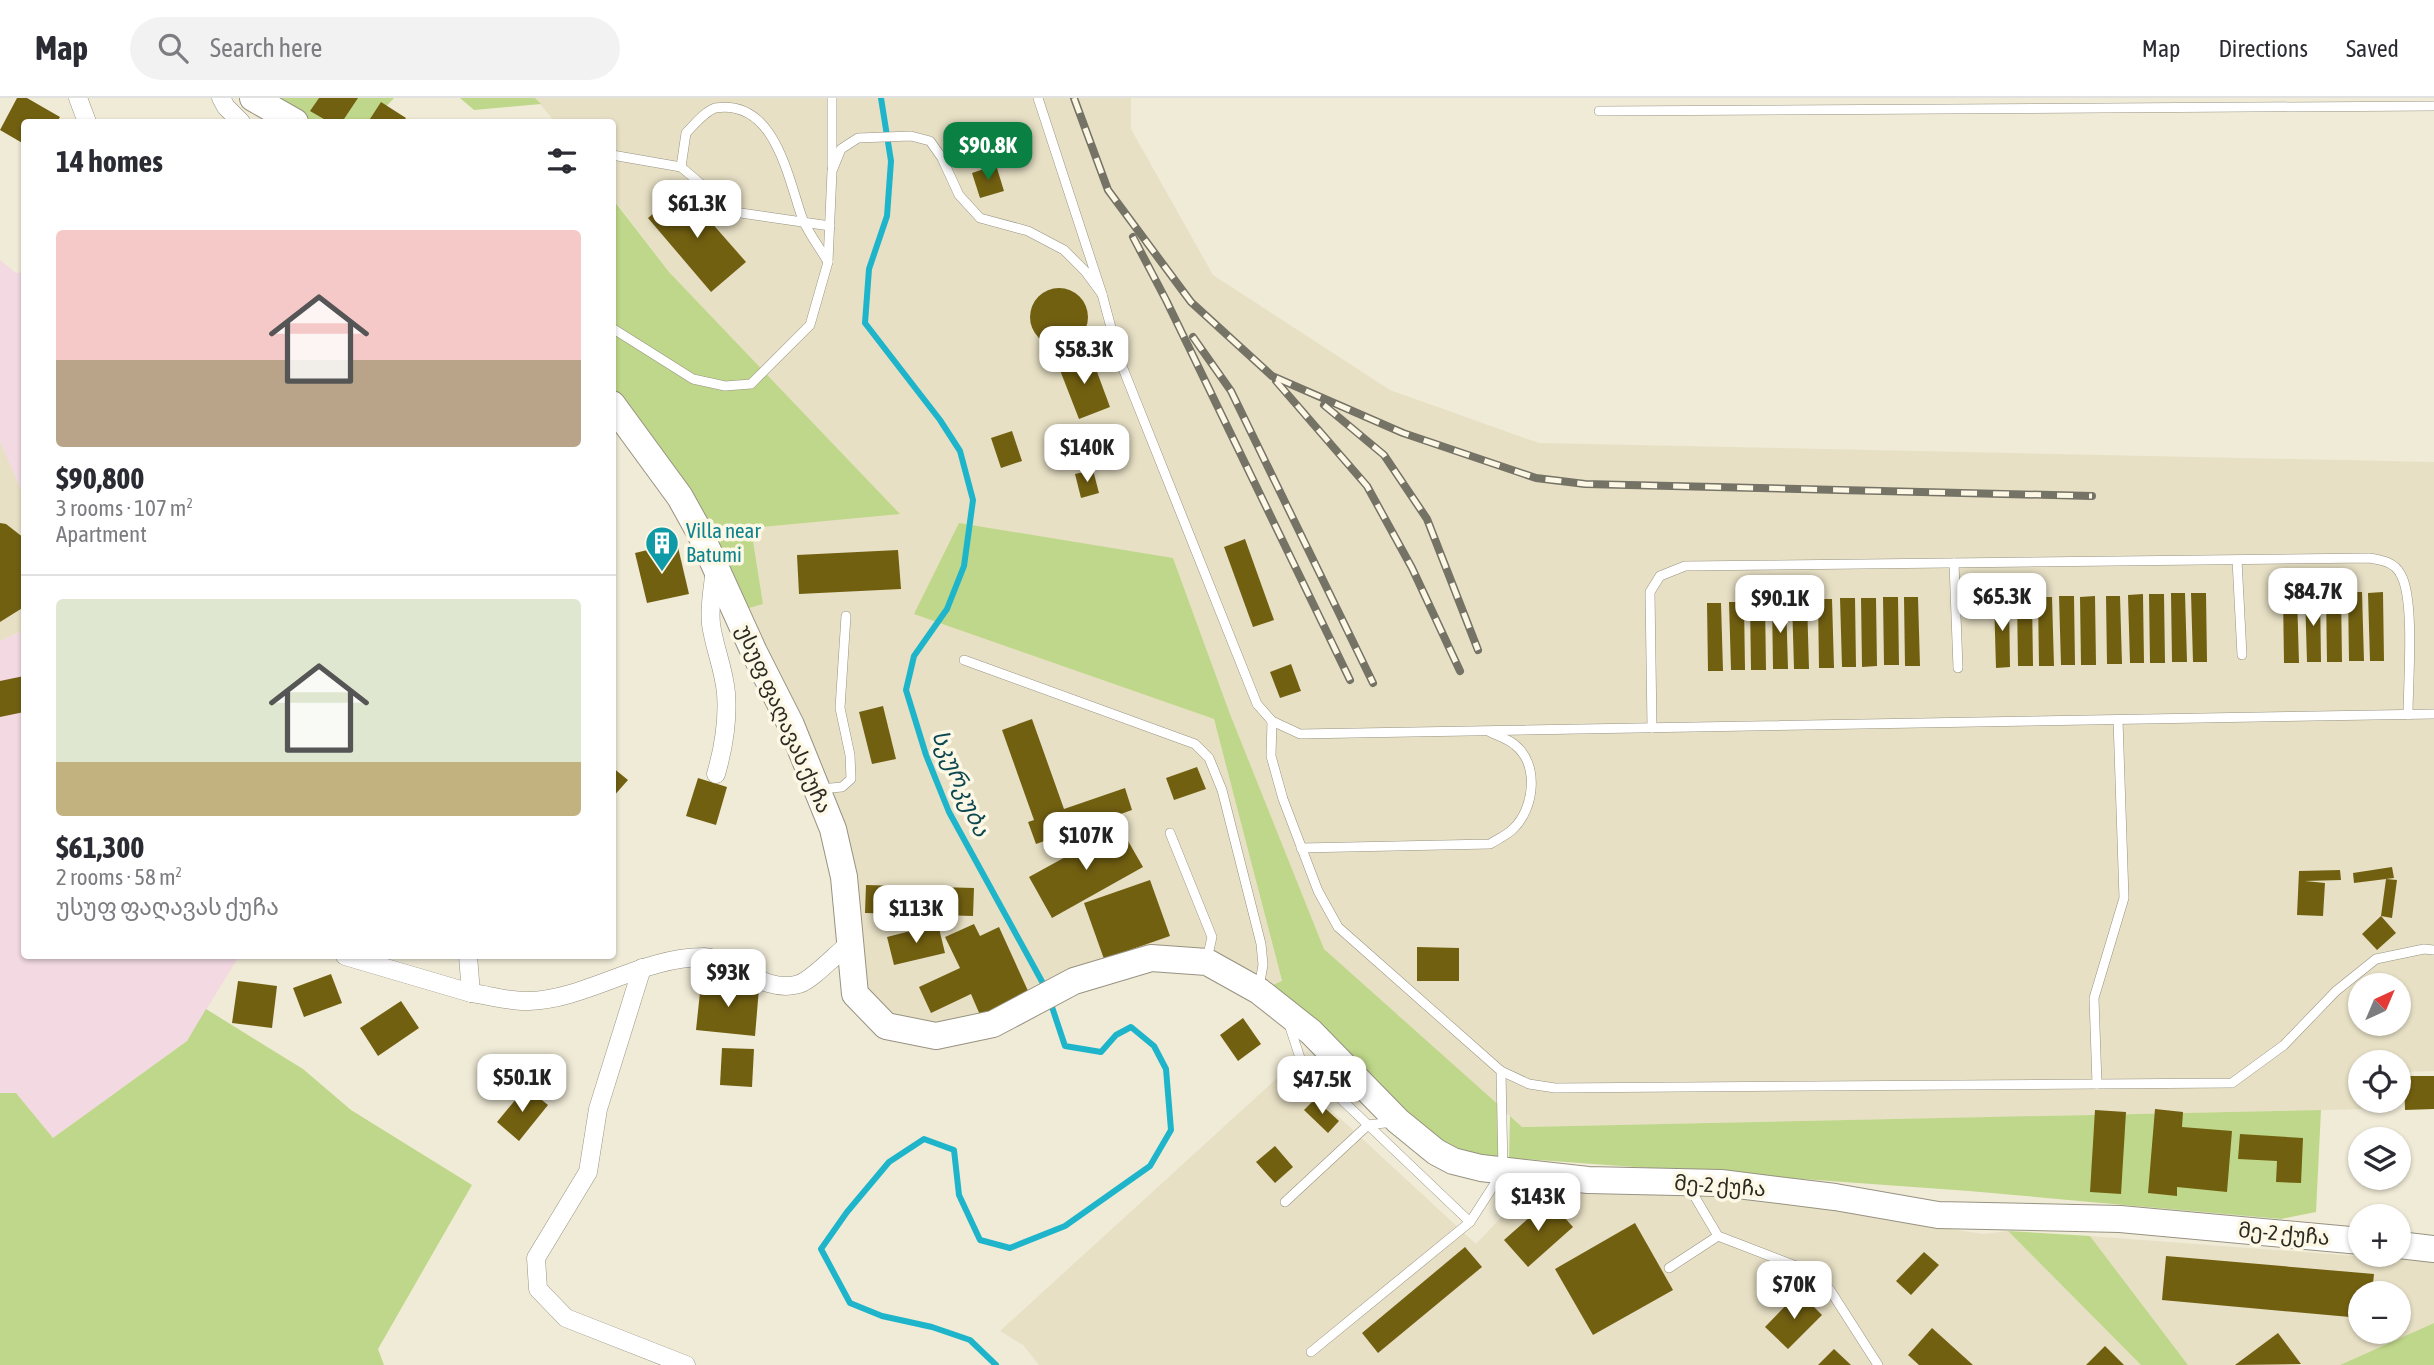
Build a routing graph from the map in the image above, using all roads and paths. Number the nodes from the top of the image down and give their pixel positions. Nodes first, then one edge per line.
1 (78, 98) edge
2 (221, 98) edge
3 (253, 98) edge
4 (832, 98) edge
5 (1038, 98) edge
6 (1686, 98) edge
7 (2434, 106) edge
8 (1686, 110) junction
9 (1600, 111) dead end
10 (86, 119) edge
11 (238, 119) edge
12 (290, 119) edge
13 (616, 156) edge
14 (681, 167) junction
15 (832, 171) junction
16 (804, 224) junction
17 (831, 226) junction
18 (828, 262) junction
19 (1102, 294) junction
20 (616, 331) edge
21 (616, 409) edge
22 (2237, 560) junction
23 (1954, 563) junction
24 (716, 566) junction
25 (846, 617) dead end
26 (2242, 655) dead end
27 (964, 660) dead end
28 (1958, 668) dead end
29 (2408, 715) junction
30 (2434, 715) edge
31 (2118, 720) junction
32 (1272, 722) junction
33 (1652, 728) junction
34 (1488, 731) junction
35 (716, 774) dead end
36 (818, 789) junction
37 (1170, 833) dead end
38 (1301, 848) junction
39 (849, 944) junction
40 (2434, 950) edge
41 (1151, 958) joint
42 (355, 959) edge
43 (468, 959) edge
44 (1207, 962) junction
45 (642, 968) junction
46 (1259, 991) junction
47 (471, 993) junction
48 (1284, 1011) junction
49 (1501, 1071) junction
50 (2097, 1084) junction
51 (1398, 1121) junction
52 (1368, 1125) junction
53 (1503, 1171) junction
54 (1686, 1182) junction
55 (1285, 1202) dead end
56 (1470, 1222) junction
57 (1718, 1236) junction
58 (2348, 1240) edge
59 (2411, 1246) edge
60 (2434, 1249) edge
61 (1669, 1268) dead end
62 (1311, 1352) dead end
63 (686, 1365) edge
64 (1878, 1365) edge

1 - 10 street
2 - 11 street
3 - 12 street
4 - 15 lane
5 - 19 lane
6 - 8 lane
7 - 8 lane
8 - 9 lane
13 - 14 lane
14 - 16 lane
14 - 16 lane
15 - 17 lane
15 - 19 lane
16 - 17 lane
16 - 18 lane
17 - 18 lane
18 - 20 lane
19 - 32 lane
21 - 24 street, უსუფ ფაღავას ქუჩა
22 - 23 lane
22 - 26 lane
22 - 29 lane
23 - 28 lane
23 - 33 lane
24 - 35 street
24 - 36 street, უსუფ ფაღავას ქუჩა
25 - 36 lane
27 - 46 lane
29 - 30 lane
29 - 31 lane
31 - 33 lane
31 - 50 lane
32 - 34 lane
32 - 38 lane
33 - 34 lane
34 - 38 lane
36 - 39 street, უსუფ ფაღავას ქუჩა
37 - 44 lane
38 - 49 lane
39 - 41 street, უსუფ ფაღავას ქუჩა
39 - 45 street
40 - 50 lane
41 - 44 street, მე-2 ქუჩა
42 - 47 street
43 - 47 street
44 - 46 street, მე-2 ქუჩა
45 - 47 street
45 - 63 street
46 - 48 street, მე-2 ქუჩა
48 - 51 street, მე-2 ქუჩა
48 - 52 lane
49 - 50 lane
49 - 53 lane
51 - 52 lane
51 - 53 street, მე-2 ქუჩა
52 - 55 lane
52 - 56 lane
53 - 54 street, მე-2 ქუჩა
53 - 56 lane
54 - 57 lane
54 - 58 street, მე-2 ქუჩა
56 - 62 lane
57 - 61 lane
57 - 64 lane
59 - 60 street

